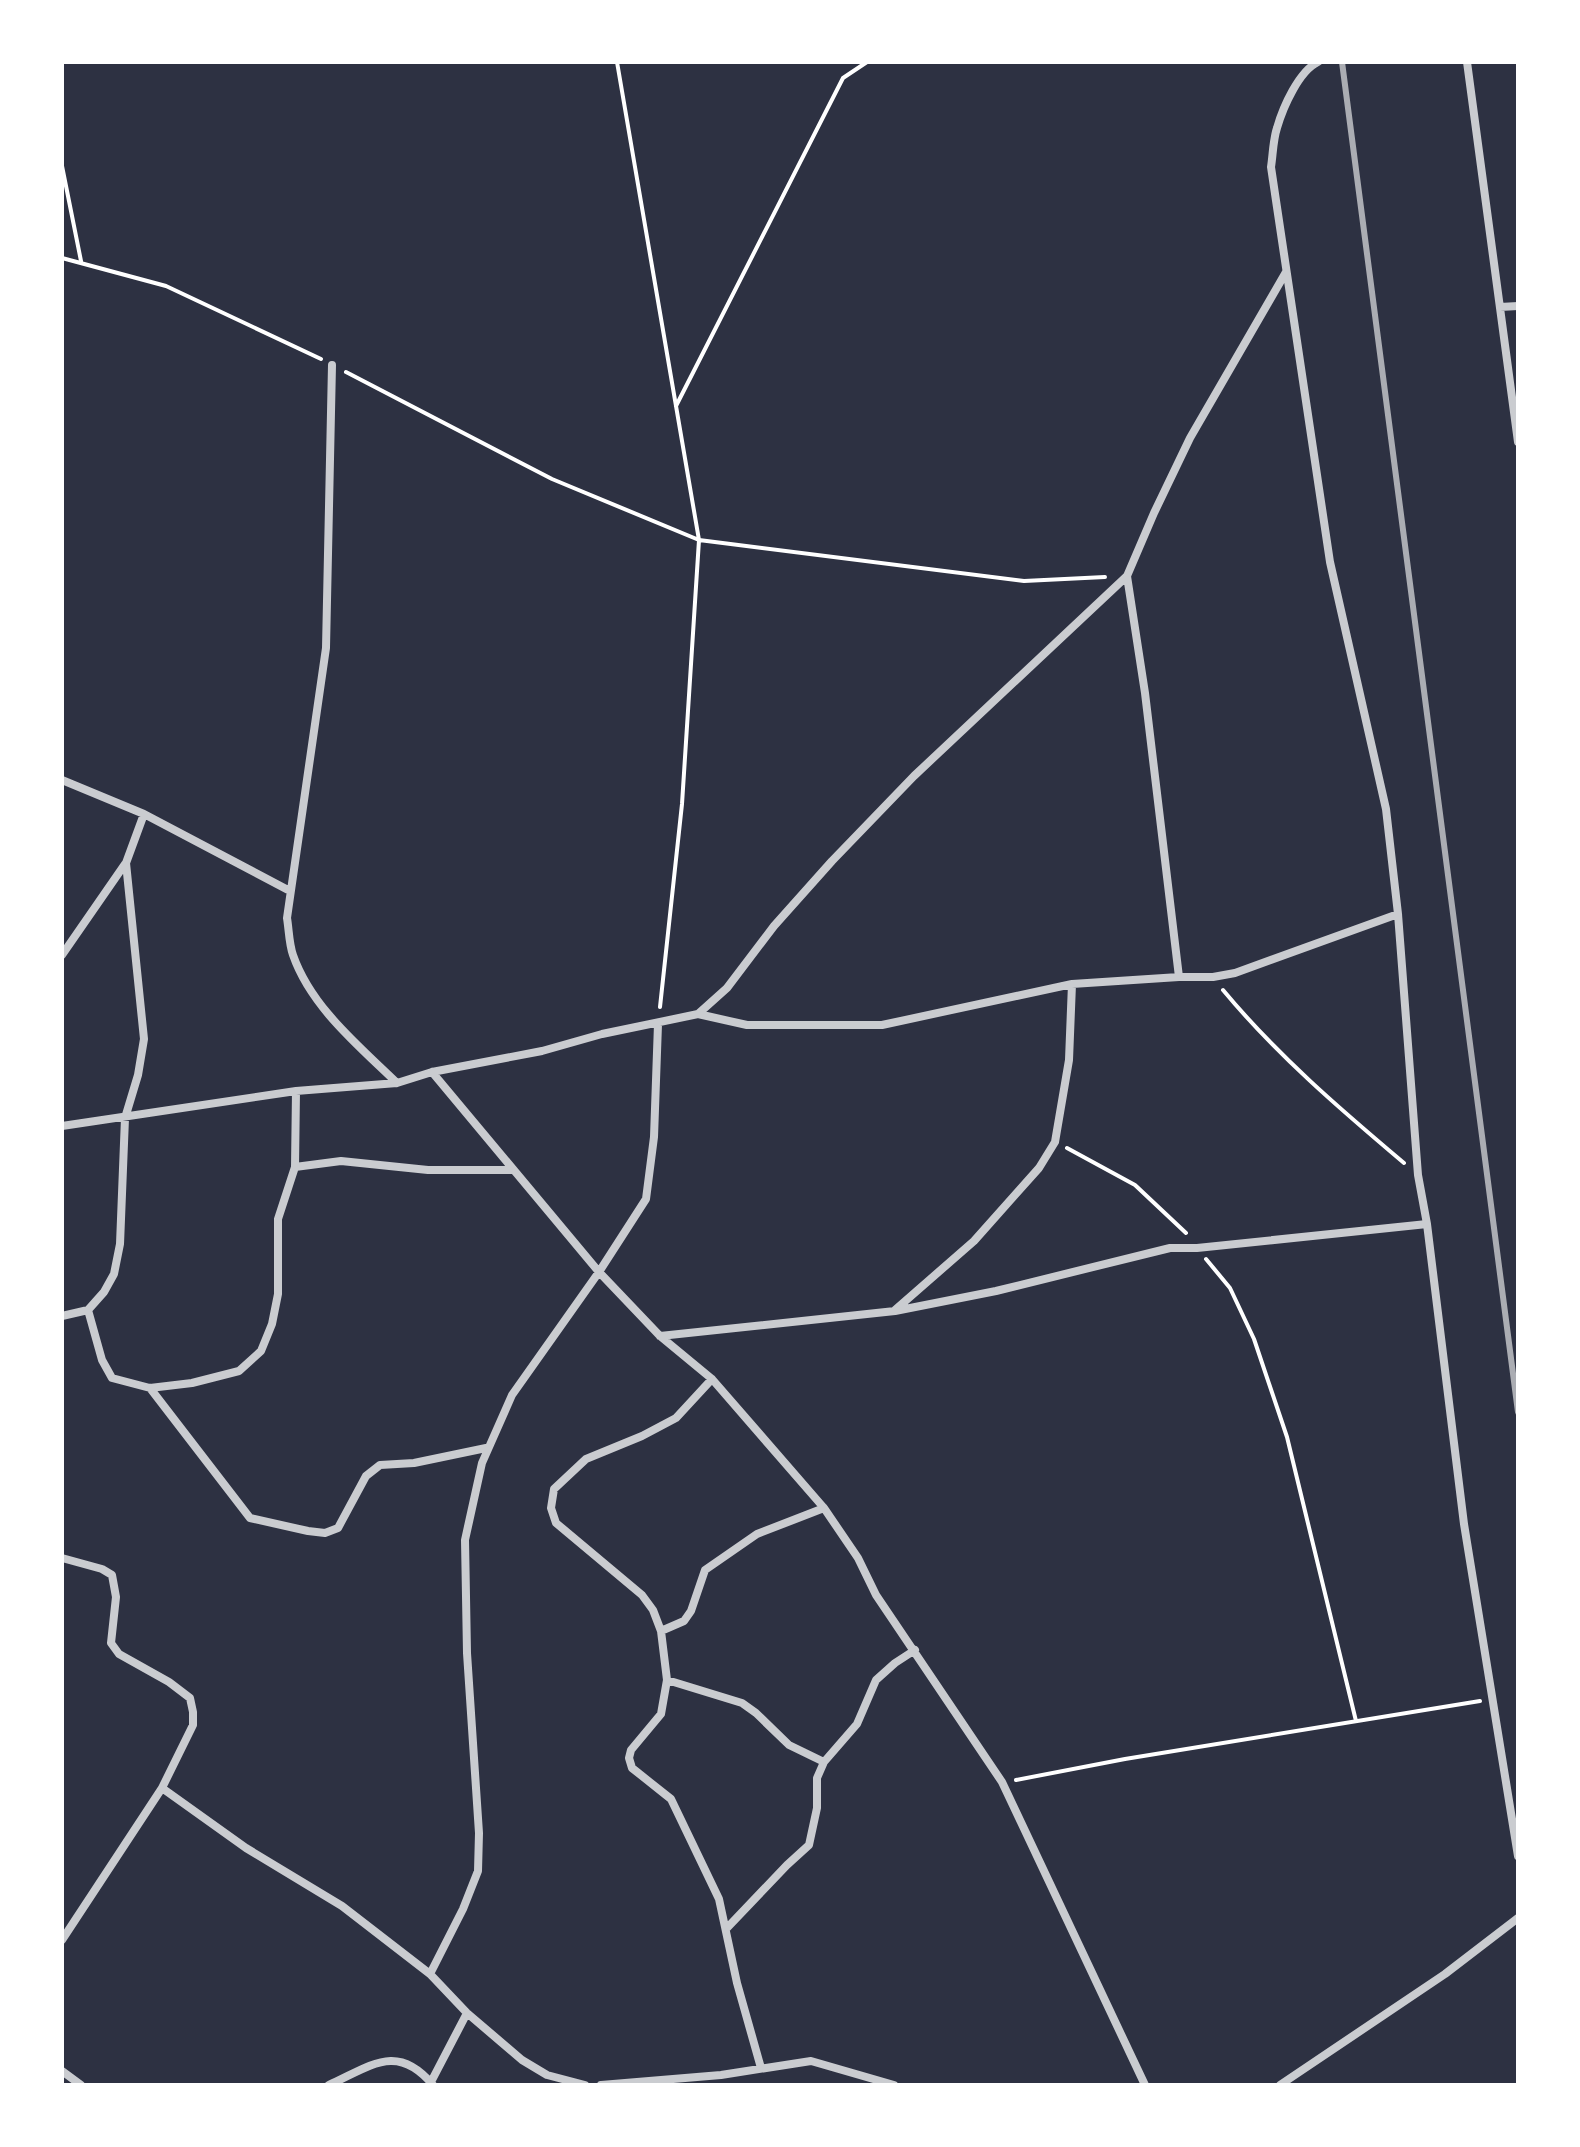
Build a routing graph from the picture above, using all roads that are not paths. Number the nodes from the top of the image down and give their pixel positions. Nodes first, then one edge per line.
1 (1318, 62) edge
2 (1467, 62) edge
3 (1286, 272) junction
4 (1518, 306) edge
5 (1500, 307) junction
6 (332, 365) road end
7 (1518, 442) edge
8 (1127, 576) junction
9 (62, 780) edge
10 (144, 814) junction
11 (126, 863) junction
12 (290, 891) junction
13 (1398, 914) junction
14 (62, 955) edge
15 (1179, 977) junction
16 (1072, 984) junction
17 (698, 1014) junction
18 (658, 1024) junction
19 (432, 1072) junction
20 (397, 1083) junction
21 (296, 1091) junction
22 (125, 1118) junction
23 (62, 1126) edge
24 (295, 1167) junction
25 (512, 1170) junction
26 (1427, 1224) junction
27 (599, 1272) junction
28 (88, 1310) junction
29 (895, 1311) junction
30 (62, 1316) edge
31 (660, 1336) junction
32 (712, 1379) junction
33 (150, 1388) junction
34 (486, 1448) junction
35 (824, 1508) junction
36 (62, 1558) edge
37 (661, 1631) junction
38 (915, 1650) junction
39 (667, 1680) junction
40 (824, 1762) junction
41 (162, 1788) junction
42 (1518, 1856) edge
43 (1518, 1918) edge
44 (726, 1929) junction
45 (62, 1940) edge
46 (430, 1974) junction
47 (467, 2013) junction
48 (761, 2068) junction
49 (62, 2071) edge
50 (432, 2083) edge
51 (612, 2084) edge
52 (81, 2085) edge
53 (329, 2085) edge
54 (585, 2085) edge
55 (601, 2085) edge
56 (894, 2085) edge
57 (1145, 2085) edge
58 (1280, 2085) edge

1 - 3 street
2 - 5 street
3 - 8 street
3 - 13 street
4 - 5 street
5 - 7 street
6 - 12 street
8 - 15 street
8 - 17 street
9 - 10 street
10 - 11 street
10 - 12 street
11 - 14 street
11 - 22 street
12 - 20 street
13 - 15 street
13 - 26 street
15 - 16 street
16 - 17 street
16 - 29 street
17 - 18 street
18 - 19 street
18 - 27 street
19 - 20 street
19 - 25 street
20 - 21 street
21 - 22 street
21 - 24 street
22 - 23 street
22 - 28 street
24 - 25 street
24 - 33 street
25 - 27 street
26 - 29 street
26 - 42 street
27 - 31 street
27 - 34 street
28 - 30 street
28 - 33 street
29 - 31 street
31 - 32 street
32 - 35 street
32 - 37 street
33 - 34 street
34 - 46 street
35 - 37 street
35 - 38 street
36 - 41 street
37 - 39 street
38 - 40 street
38 - 57 street
39 - 40 street
39 - 44 street
40 - 44 street
41 - 45 street
41 - 46 street
43 - 58 street
44 - 48 street
46 - 47 street
47 - 50 street
47 - 54 street
48 - 51 street
48 - 56 street
49 - 52 street
50 - 53 street
51 - 55 street

